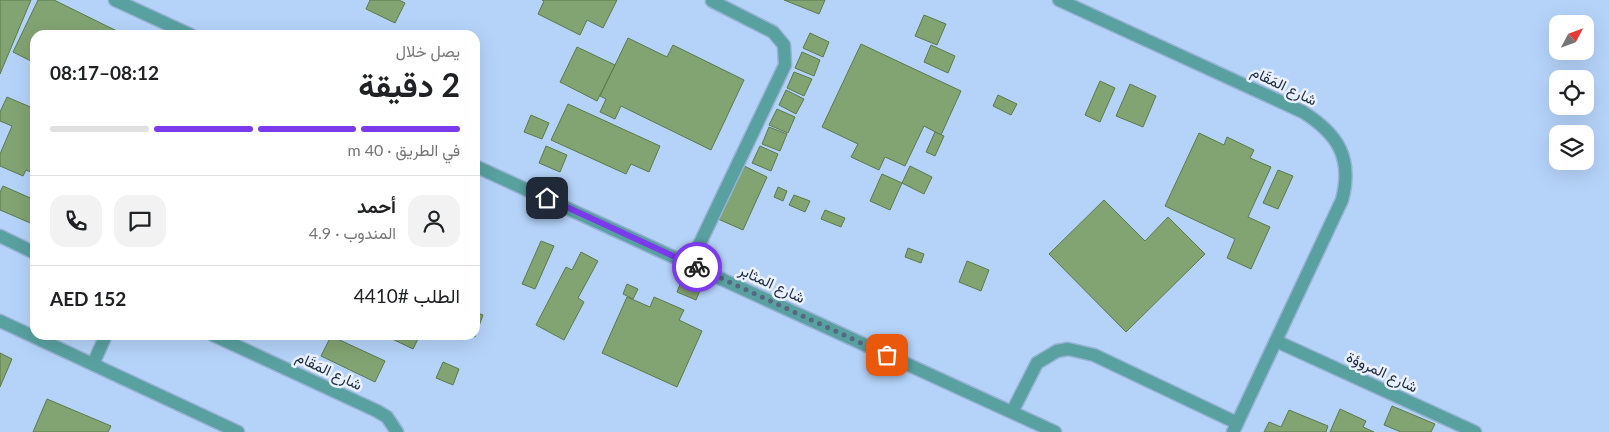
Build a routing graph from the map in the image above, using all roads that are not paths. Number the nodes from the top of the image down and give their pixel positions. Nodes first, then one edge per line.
1 (115, 0) edge
2 (1059, 0) edge
3 (712, 1) edge
4 (180, 30) edge
5 (480, 168) edge
6 (0, 236) edge
7 (30, 251) edge
8 (690, 264) junction
9 (0, 321) edge
10 (30, 335) edge
11 (41, 340) edge
12 (104, 340) edge
13 (224, 340) edge
14 (1276, 341) junction
15 (93, 364) junction
16 (1012, 412) junction
17 (1235, 427) edge
18 (238, 432) edge
19 (397, 432) edge
20 (1055, 432) edge
21 (1476, 432) edge

1 - 4 street
2 - 14 street, شارع المَقَام
3 - 8 street
5 - 8 street, شارع المثابر
6 - 7 street
8 - 16 street, شارع المثابر
9 - 10 street
11 - 15 street
12 - 15 street
13 - 19 street, شارع المَقَام
14 - 17 street, شارع المَقَام
14 - 21 street, شارع المروؤة
15 - 18 street
16 - 17 street
16 - 20 street, شارع المثابر

